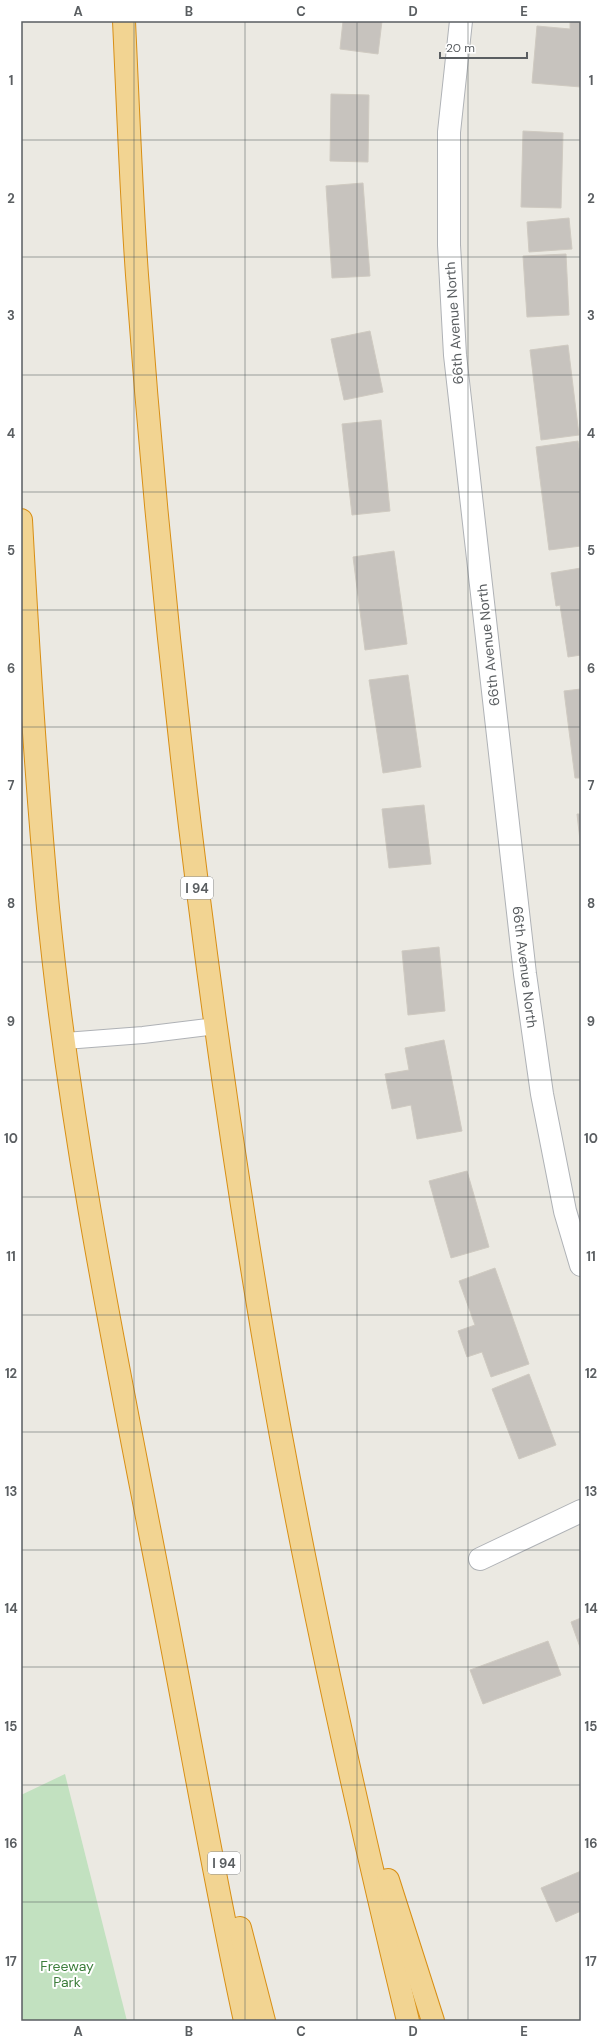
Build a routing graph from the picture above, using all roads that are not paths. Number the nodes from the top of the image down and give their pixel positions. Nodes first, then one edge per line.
1 (124, 21) edge
2 (461, 21) edge
3 (21, 520) edge
4 (216, 1026) junction
5 (65, 1041) junction
6 (581, 1265) edge
7 (581, 1511) edge
8 (480, 1558) dead end
9 (184, 1706) junction
10 (345, 1746) junction
11 (245, 2021) edge
12 (264, 2021) edge
13 (408, 2021) edge
14 (433, 2021) edge

1 - 4 highway, I 94
2 - 6 street, 66th Avenue North
3 - 5 highway, I 94
4 - 5 lane
4 - 10 highway, I 94
5 - 9 highway, I 94
7 - 8 street
9 - 11 highway
9 - 12 highway, I 94
10 - 13 highway, I 94
10 - 14 highway

